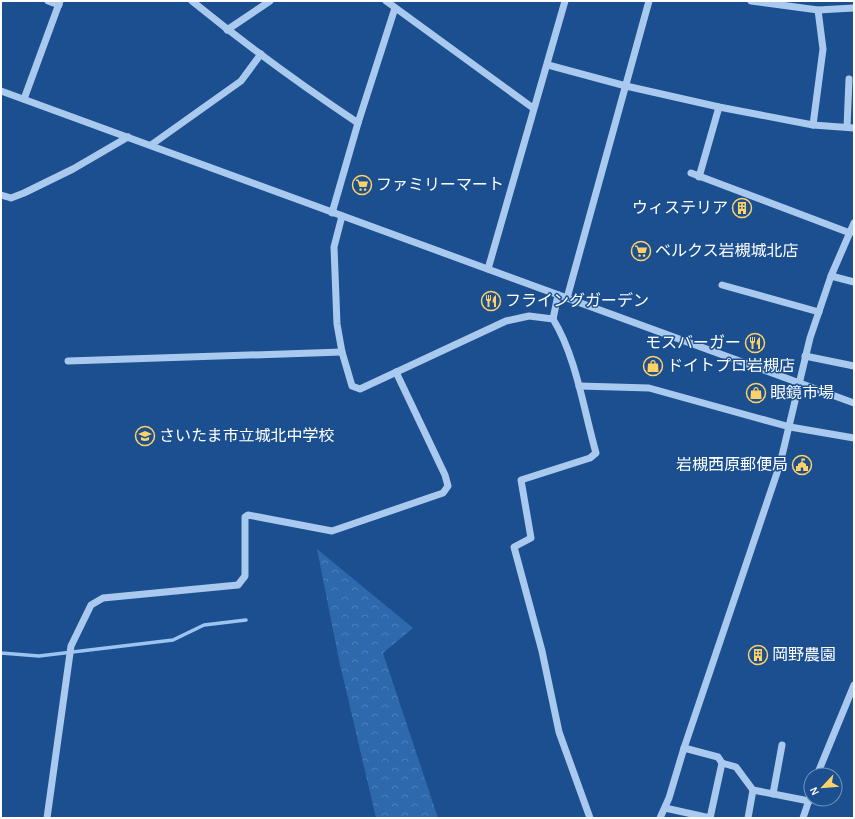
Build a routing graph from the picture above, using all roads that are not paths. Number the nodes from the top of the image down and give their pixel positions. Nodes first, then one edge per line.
1 (48, 1) edge
2 (192, 1) edge
3 (270, 1) edge
4 (386, 1) edge
5 (565, 1) edge
6 (649, 1) edge
7 (751, 1) edge
8 (59, 3) edge
9 (395, 8) junction
10 (854, 8) edge
11 (818, 10) junction
12 (227, 30) junction
13 (261, 54) junction
14 (548, 65) junction
15 (849, 79) dead end
16 (626, 86) junction
17 (1, 91) edge
18 (24, 99) junction
19 (719, 107) junction
20 (533, 108) junction
21 (358, 123) junction
22 (813, 126) junction
23 (850, 127) edge
24 (128, 137) junction
25 (151, 145) junction
26 (691, 173) dead end
27 (699, 176) junction
28 (1, 195) edge
29 (332, 213) junction
30 (342, 216) junction
31 (854, 223) edge
32 (850, 233) junction
33 (488, 269) junction
34 (831, 276) junction
35 (854, 282) edge
36 (722, 285) dead end
37 (558, 295) junction
38 (568, 298) junction
39 (819, 312) junction
40 (553, 319) junction
41 (342, 352) junction
42 (805, 356) junction
43 (68, 361) dead end
44 (854, 366) edge
45 (396, 372) junction
46 (799, 382) junction
47 (579, 386) junction
48 (854, 403) edge
49 (790, 427) junction
50 (854, 438) edge
51 (854, 685) edge
52 (782, 745) dead end
53 (684, 748) junction
54 (722, 763) junction
55 (820, 767) edge
56 (753, 790) junction
57 (773, 794) junction
58 (803, 797) edge
59 (807, 807) edge
60 (665, 808) junction
61 (700, 817) edge
62 (48, 818) edge
63 (590, 818) edge
64 (660, 818) edge
65 (710, 818) edge
66 (748, 818) edge
67 (803, 818) edge

1 - 8 street
2 - 12 street
3 - 12 street
4 - 9 street
5 - 14 street
6 - 16 street
7 - 11 street
8 - 18 street
9 - 20 street
9 - 21 street
10 - 11 street
11 - 22 street
12 - 13 street
13 - 21 street
13 - 25 street
14 - 16 street
14 - 20 street
15 - 23 street
16 - 19 street
16 - 38 street
17 - 18 street
18 - 24 street
19 - 22 street
19 - 27 street
20 - 33 street
21 - 29 street
22 - 23 street
24 - 25 street
24 - 28 street
25 - 29 street
26 - 27 street
27 - 32 street
29 - 30 street
30 - 33 street
30 - 41 street
31 - 32 street
32 - 34 street
33 - 37 street
34 - 35 street
34 - 39 street
36 - 39 street
37 - 38 street
37 - 40 street
38 - 46 street
39 - 42 street
40 - 45 street
40 - 47 street
41 - 43 street
41 - 45 street
42 - 44 street
42 - 46 street
45 - 62 street
46 - 48 street
46 - 49 street
47 - 49 street
47 - 63 street
49 - 50 street
49 - 53 street
51 - 55 street
52 - 57 street
53 - 54 street
53 - 60 street
54 - 56 street
54 - 65 street
56 - 57 street
56 - 66 street
57 - 58 street
59 - 67 street
60 - 61 street
60 - 64 street
61 - 65 street

